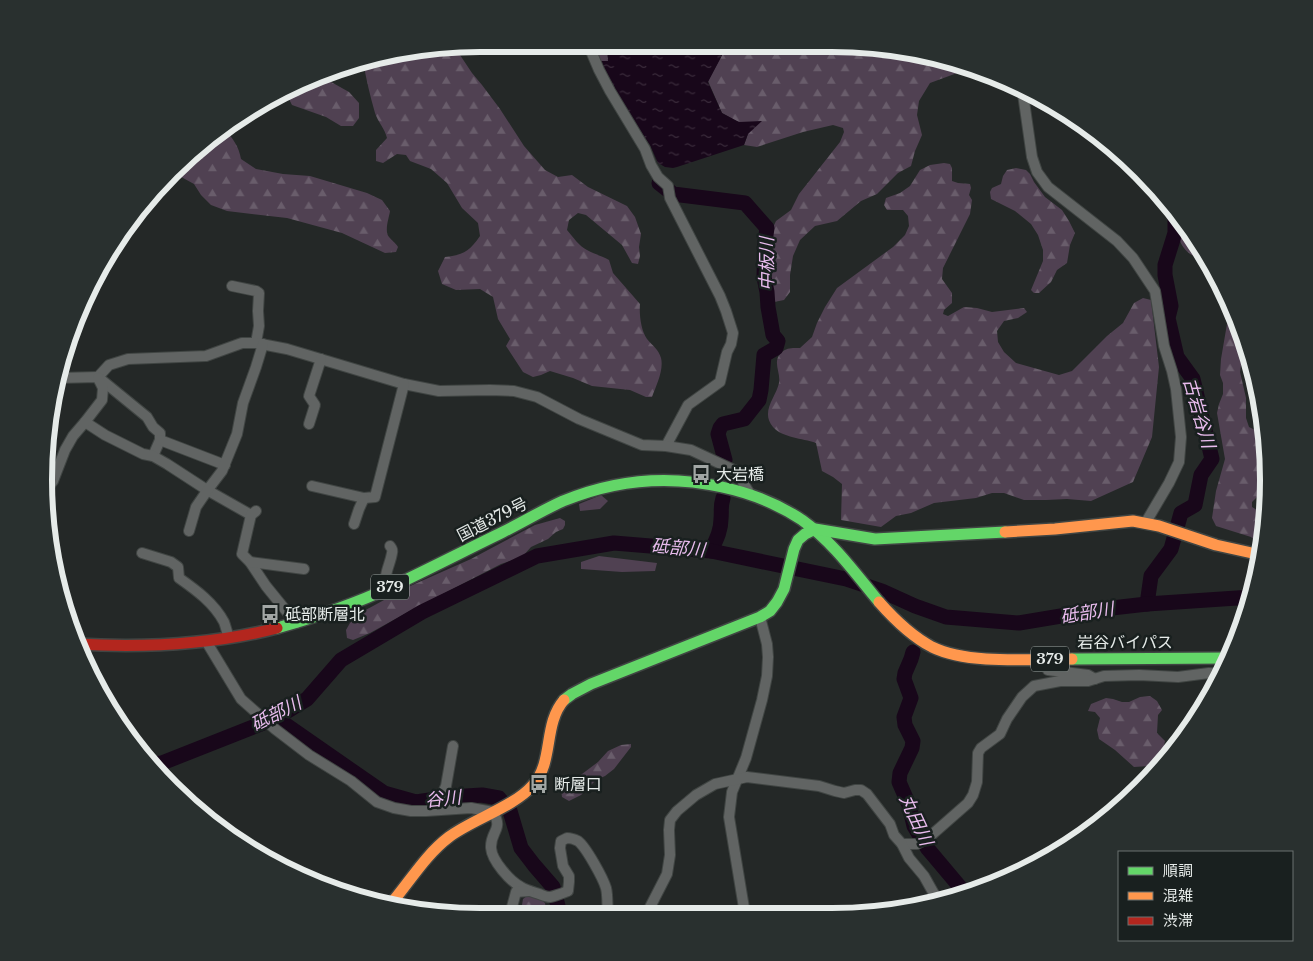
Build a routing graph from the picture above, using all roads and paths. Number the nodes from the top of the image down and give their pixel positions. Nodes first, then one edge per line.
1 (591, 52) edge
2 (1024, 98) edge
3 (232, 286) dead end
4 (259, 344) junction
5 (321, 359) junction
6 (98, 377) junction
7 (65, 378) edge
8 (404, 384) junction
9 (85, 422) junction
10 (309, 424) dead end
11 (160, 440) junction
12 (666, 446) junction
13 (152, 456) junction
14 (225, 465) junction
15 (52, 482) edge
16 (312, 486) dead end
17 (207, 490) junction
18 (751, 494) junction
19 (364, 498) junction
20 (1146, 522) junction
21 (354, 524) dead end
22 (815, 529) junction
23 (189, 531) dead end
24 (390, 546) dead end
25 (142, 554) dead end
26 (1254, 554) edge
27 (250, 562) junction
28 (304, 569) dead end
29 (386, 588) junction
30 (886, 611) joint
31 (760, 617) junction
32 (296, 623) junction
33 (229, 637) junction
34 (206, 641) junction
35 (85, 644) edge
36 (1222, 658) edge
37 (1047, 659) junction
38 (1214, 674) edge
39 (1094, 679) junction
40 (1108, 682) dead end
41 (453, 746) dead end
42 (737, 780) junction
43 (444, 808) junction
44 (496, 810) junction
45 (902, 844) junction
46 (529, 891) junction
47 (935, 896) edge
48 (394, 899) edge
49 (511, 908) edge
50 (608, 908) edge
51 (650, 908) edge
52 (744, 908) edge

1 - 12 street
2 - 20 street
3 - 4 street
4 - 5 street
4 - 6 street
4 - 14 street
5 - 8 street
5 - 10 street
6 - 7 street
6 - 9 street
6 - 11 street
8 - 12 street
8 - 19 street
9 - 13 street
9 - 15 street
11 - 13 street
11 - 14 street
12 - 18 street
13 - 17 street
14 - 17 street
16 - 19 street
17 - 23 street
17 - 27 street
18 - 22 main road, 国道379号 / 379
18 - 29 main road, 国道379号 / 379
19 - 21 street
20 - 22 main road
20 - 26 main road
22 - 30 main road, 国道379号 / 379
22 - 31 main road
24 - 29 street
25 - 33 street
27 - 28 street
27 - 32 street
29 - 32 main road, 国道379号 / 379
30 - 37 main road, 岩谷バイパス / 379
31 - 42 street
31 - 44 main road
32 - 33 main road, 国道379号 / 379
33 - 34 main road, 国道379号 / 379
34 - 35 main road, 国道379号 / 379
34 - 43 street
36 - 37 main road, 岩谷バイパス / 379
37 - 39 street
38 - 39 street
39 - 40 street
39 - 45 street
41 - 43 street
42 - 45 street
42 - 51 street
42 - 52 street
43 - 44 street
44 - 46 street
44 - 48 main road
45 - 47 street
46 - 49 street
46 - 50 street

